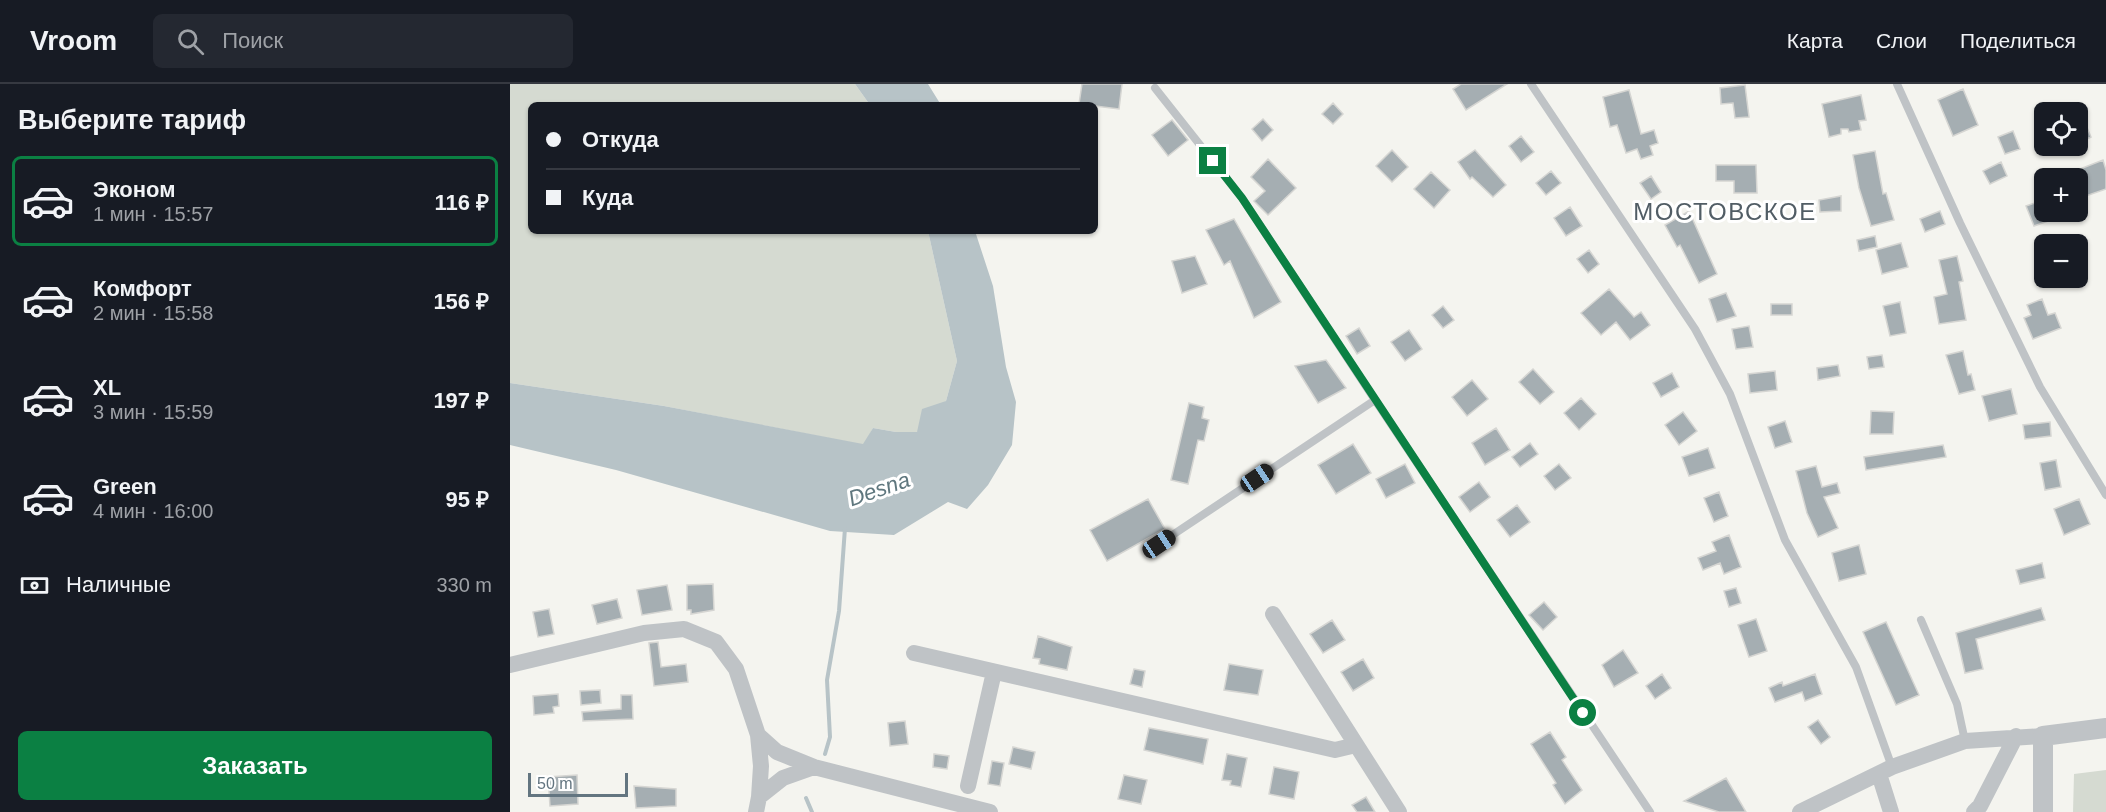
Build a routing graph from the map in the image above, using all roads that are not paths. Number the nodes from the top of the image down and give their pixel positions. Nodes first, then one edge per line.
1 (1531, 84) edge
2 (1897, 84) edge
3 (1155, 88) dead end
4 (1375, 400) junction
5 (2106, 495) edge
6 (1159, 544) dead end
7 (1273, 615) dead end
8 (1921, 620) dead end
9 (914, 653) dead end
10 (510, 665) edge
11 (994, 672) junction
12 (2106, 728) edge
13 (758, 735) junction
14 (2016, 736) junction
15 (2043, 736) junction
16 (1965, 741) junction
17 (1356, 745) junction
18 (814, 767) junction
19 (1885, 770) junction
20 (968, 786) dead end
21 (757, 804) edge
22 (990, 812) edge
23 (1399, 812) edge
24 (1650, 812) edge
25 (1800, 812) edge
26 (1891, 812) edge
27 (1974, 812) edge
28 (2043, 812) edge

1 - 19 lane
2 - 5 lane
3 - 4 lane
4 - 6 lane
4 - 24 lane
7 - 17 street
8 - 16 lane
9 - 11 street
10 - 13 street
11 - 17 street
11 - 20 street
12 - 15 street
13 - 18 street
13 - 21 street
14 - 15 street
14 - 16 street
14 - 27 street
15 - 28 street
16 - 19 street
17 - 23 street
18 - 21 street
18 - 22 street
19 - 25 street
19 - 26 street

